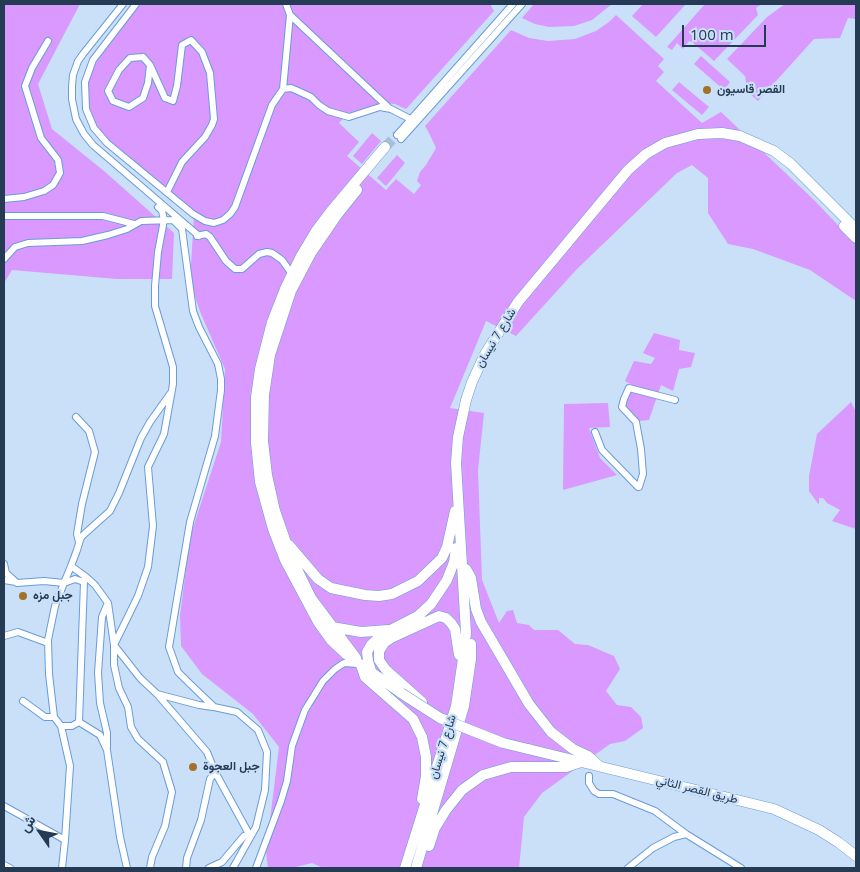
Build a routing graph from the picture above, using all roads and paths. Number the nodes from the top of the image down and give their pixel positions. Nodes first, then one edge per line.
1 (122, 4) edge
2 (136, 4) edge
3 (286, 4) edge
4 (513, 4) edge
5 (522, 4) edge
6 (290, 15) junction
7 (48, 41) dead end
8 (150, 65) junction
9 (283, 89) junction
10 (390, 109) junction
11 (413, 121) junction
12 (399, 137) tunnel mouth
13 (167, 192) junction
14 (4, 199) edge
15 (158, 207) dead end
16 (4, 216) edge
17 (164, 220) junction
18 (134, 224) junction
19 (856, 229) edge
20 (184, 234) junction
21 (199, 236) junction
22 (856, 238) edge
23 (4, 259) edge
24 (292, 274) junction
25 (170, 394) junction
26 (675, 400) dead end
27 (76, 417) dead end
28 (595, 432) dead end
29 (458, 498) junction
30 (460, 530) junction
31 (283, 537) junction
32 (80, 543) junction
33 (4, 564) edge
34 (71, 566) junction
35 (466, 569) junction
36 (4, 580) edge
37 (85, 580) junction
38 (17, 583) junction
39 (64, 583) junction
40 (108, 603) junction
41 (332, 627) junction
42 (391, 630) junction
43 (4, 636) edge
44 (48, 643) junction
45 (114, 645) junction
46 (360, 664) junction
47 (371, 671) junction
48 (460, 690) junction
49 (404, 691) junction
50 (157, 694) junction
51 (23, 701) dead end
52 (214, 707) junction
53 (54, 717) junction
54 (79, 722) junction
55 (61, 726) junction
56 (107, 750) junction
57 (581, 762) junction
58 (601, 768) junction
59 (215, 772) junction
60 (589, 776) dead end
61 (4, 806) edge
62 (421, 819) junction
63 (251, 833) junction
64 (686, 834) junction
65 (65, 840) junction
66 (856, 856) edge
67 (4, 865) edge
68 (10, 868) edge
69 (62, 868) edge
70 (127, 868) edge
71 (150, 868) edge
72 (186, 868) edge
73 (210, 868) edge
74 (233, 868) edge
75 (256, 868) edge
76 (406, 868) edge
77 (416, 868) edge
78 (422, 868) edge
79 (628, 868) edge
80 (741, 868) edge

1 - 21 street
2 - 13 street
3 - 6 street
4 - 11 street
5 - 11 street
6 - 9 street
6 - 10 street
7 - 14 street
8 - 8 street
8 - 13 street
9 - 10 street
9 - 13 street
10 - 11 street
11 - 12 street
15 - 17 street
16 - 18 street
17 - 18 street
17 - 20 street
17 - 25 street
18 - 23 street
19 - 29 main road, شارع 7 نيسان
20 - 21 street
20 - 52 street
21 - 24 street
22 - 35 main road, شارع 7 نيسان
24 - 31 main road
24 - 46 main road
25 - 32 street
25 - 45 street
26 - 28 street
27 - 32 street
29 - 30 main road, شارع 7 نيسان
29 - 31 main road
30 - 42 main road
30 - 48 main road, شارع 7 نيسان
31 - 41 main road
32 - 34 street
33 - 38 street
34 - 37 street
34 - 39 street
35 - 58 main road
35 - 77 main road, شارع 7 نيسان
36 - 38 street
37 - 39 street
37 - 40 street
37 - 54 street
38 - 39 street
39 - 44 street
40 - 45 street
40 - 56 street
41 - 42 main road
41 - 46 main road
42 - 47 main road
43 - 44 street
44 - 53 street
45 - 50 street
45 - 71 street
46 - 47 main road
46 - 62 main road
46 - 75 street
47 - 49 main road
48 - 49 main road
48 - 62 main road, شارع 7 نيسان
49 - 57 main road, طريق القصر الثاني, bridge
50 - 52 street
50 - 59 street
51 - 53 street
52 - 63 street
53 - 55 street
54 - 55 street
54 - 56 street
55 - 65 street
56 - 70 street
57 - 58 main road, طريق القصر الثاني
57 - 78 main road
58 - 66 main road, طريق القصر الثاني
59 - 63 street
59 - 72 street
60 - 64 street
61 - 65 street
62 - 76 main road, شارع 7 نيسان
63 - 73 street
63 - 74 street
64 - 79 street
64 - 80 street
65 - 69 street
67 - 68 street

